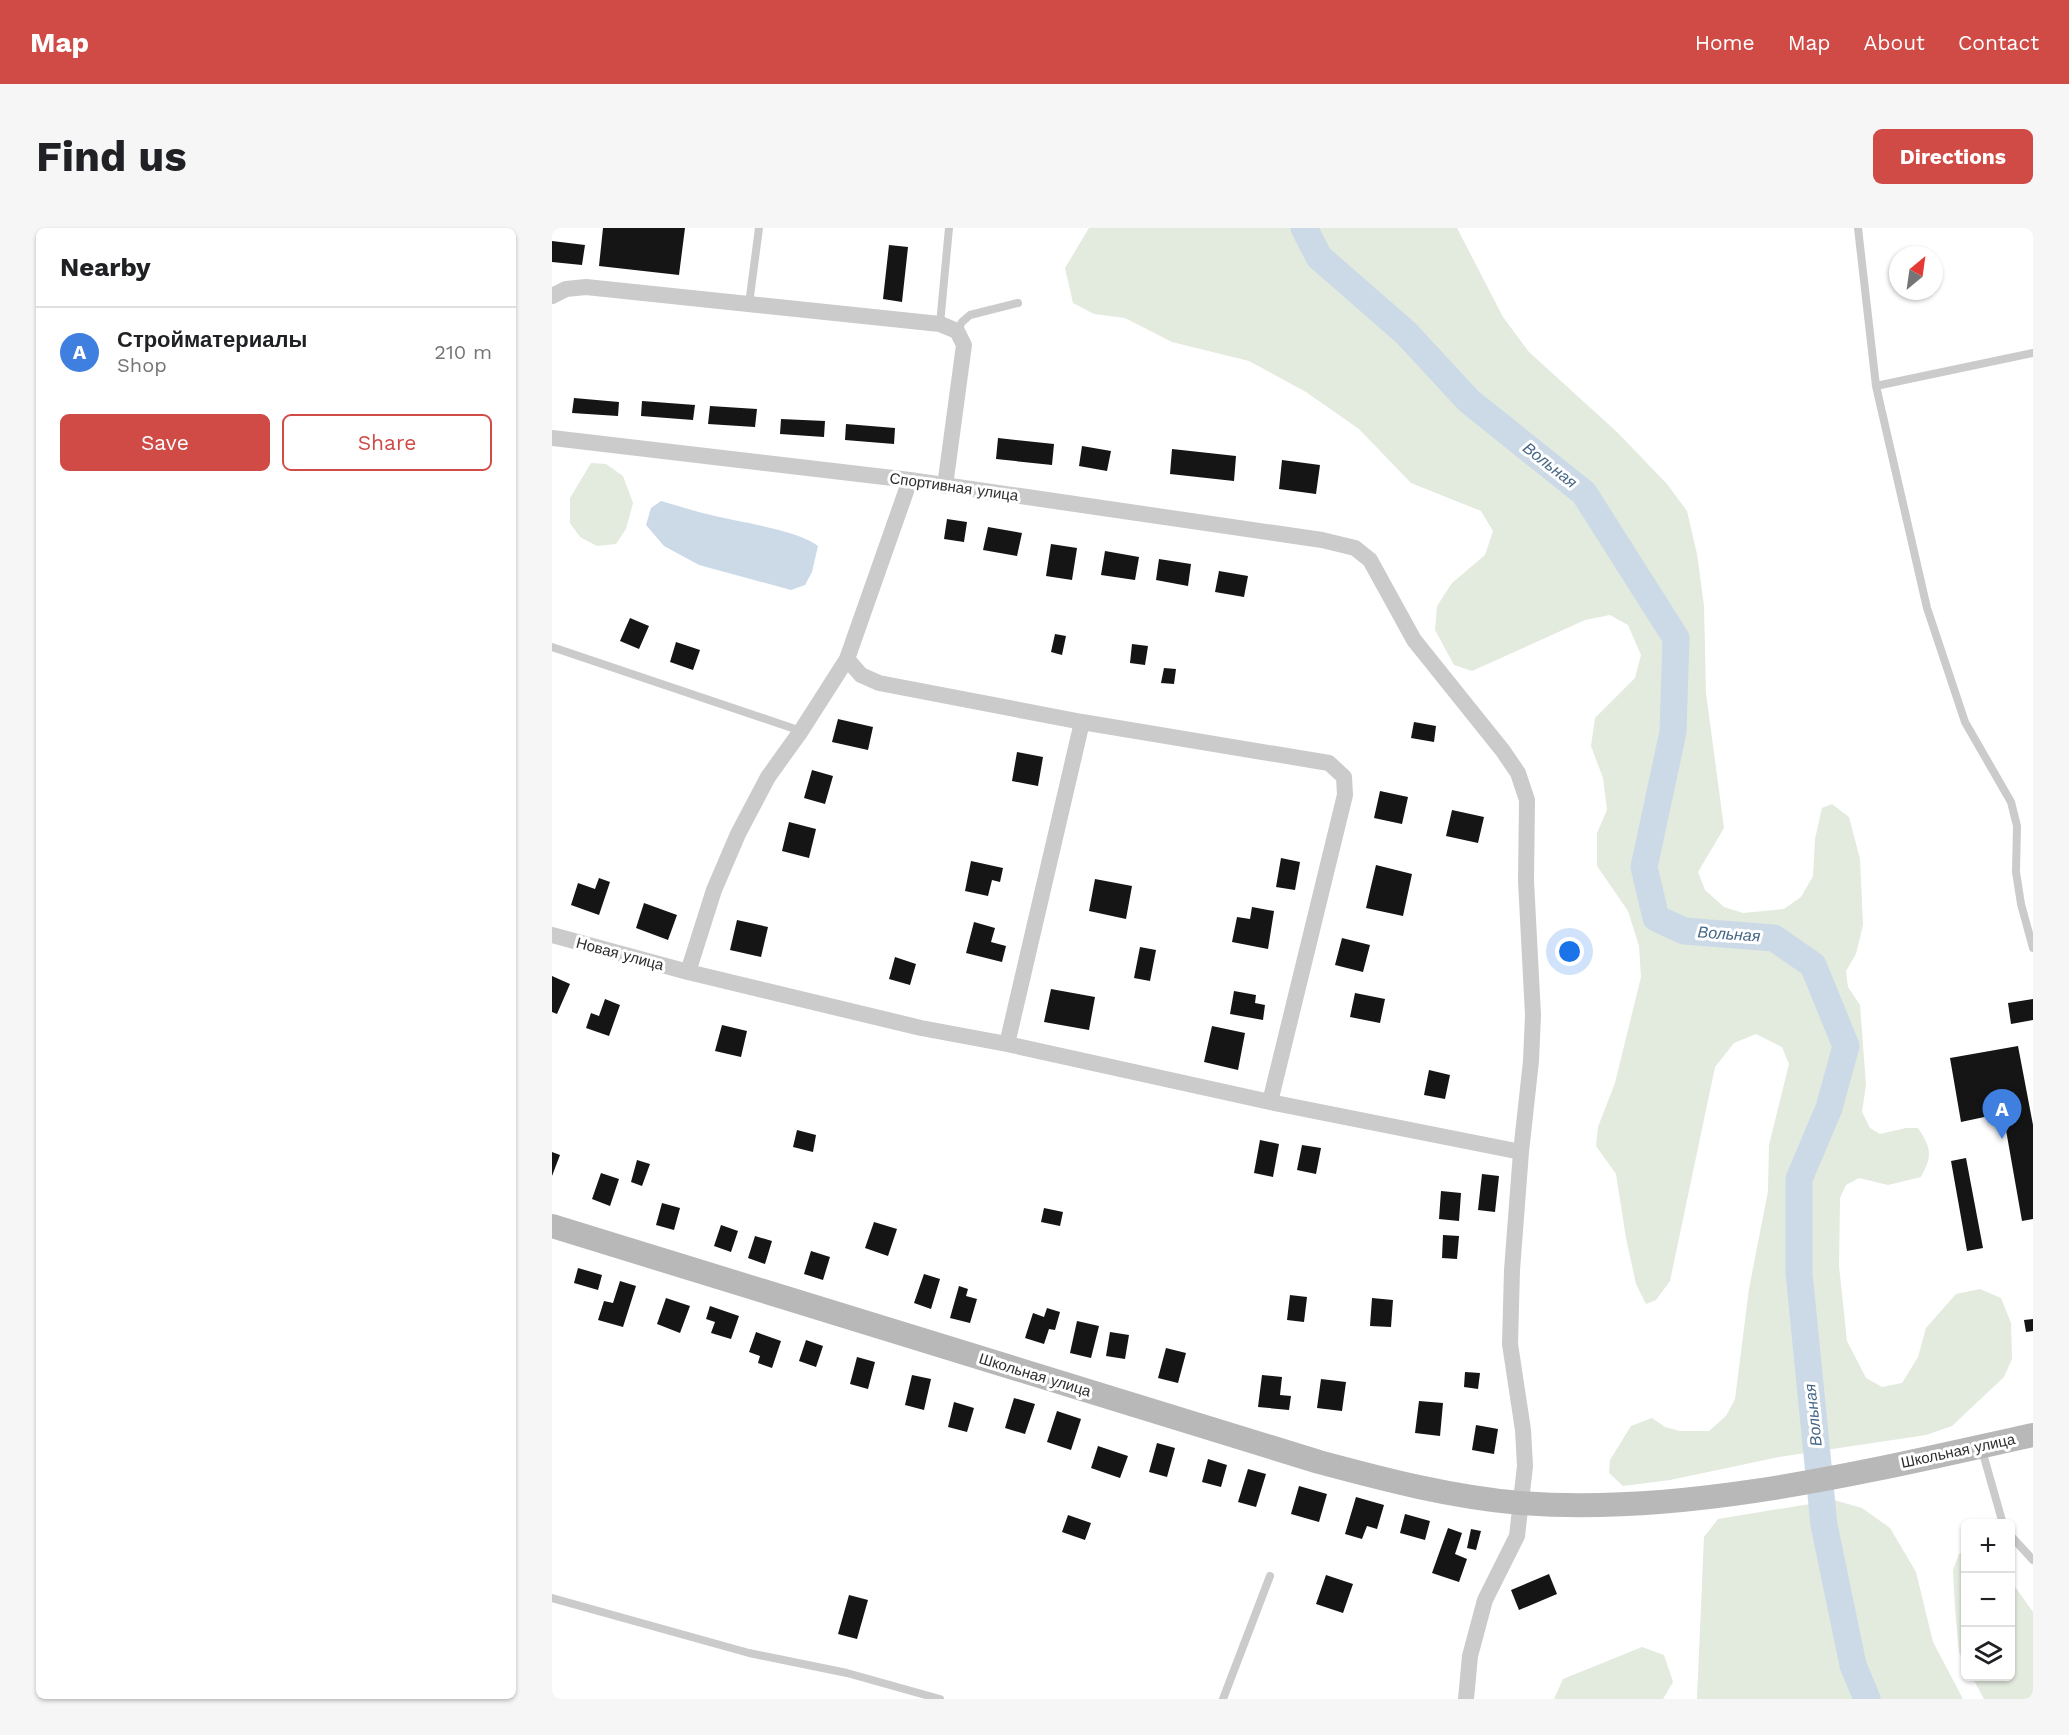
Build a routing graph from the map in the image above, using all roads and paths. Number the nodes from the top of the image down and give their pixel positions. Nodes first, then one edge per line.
1 (759, 228) edge
2 (949, 228) edge
3 (1858, 228) edge
4 (552, 296) edge
5 (1018, 303) dead end
6 (749, 304) junction
7 (940, 324) junction
8 (957, 331) junction
9 (2033, 353) edge
10 (1876, 386) junction
11 (552, 438) edge
12 (910, 480) junction
13 (945, 486) junction
14 (552, 647) edge
15 (847, 658) junction
16 (1082, 722) junction
17 (801, 731) junction
18 (552, 935) edge
19 (2033, 948) edge
20 (688, 972) junction
21 (1007, 1044) junction
22 (1270, 1102) junction
23 (1521, 1152) junction
24 (552, 1226) edge
25 (2033, 1435) edge
26 (1981, 1446) junction
27 (1522, 1503) junction
28 (2002, 1519) edge
29 (2015, 1540) edge
30 (2033, 1560) edge
31 (1270, 1576) dead end
32 (552, 1598) edge
33 (940, 1699) edge
34 (1222, 1699) edge
35 (1466, 1699) edge

1 - 6 lane
2 - 7 lane
3 - 10 lane
4 - 6 street
5 - 8 lane
6 - 7 street
7 - 8 street
8 - 13 street
9 - 10 lane
10 - 19 lane
11 - 12 street, Спортивная улица
12 - 13 street, Спортивная улица
12 - 15 street
13 - 23 street, Спортивная улица
14 - 17 lane
15 - 16 street
15 - 17 street
16 - 21 street
16 - 22 street
17 - 20 street
18 - 20 street, Новая улица
20 - 21 street, Новая улица
21 - 22 street, Новая улица
22 - 23 street, Новая улица
23 - 27 street
24 - 27 street, Школьная улица
25 - 26 street, Школьная улица
26 - 27 street, Школьная улица
26 - 28 lane
27 - 35 street
29 - 30 lane
31 - 34 lane
32 - 33 lane

